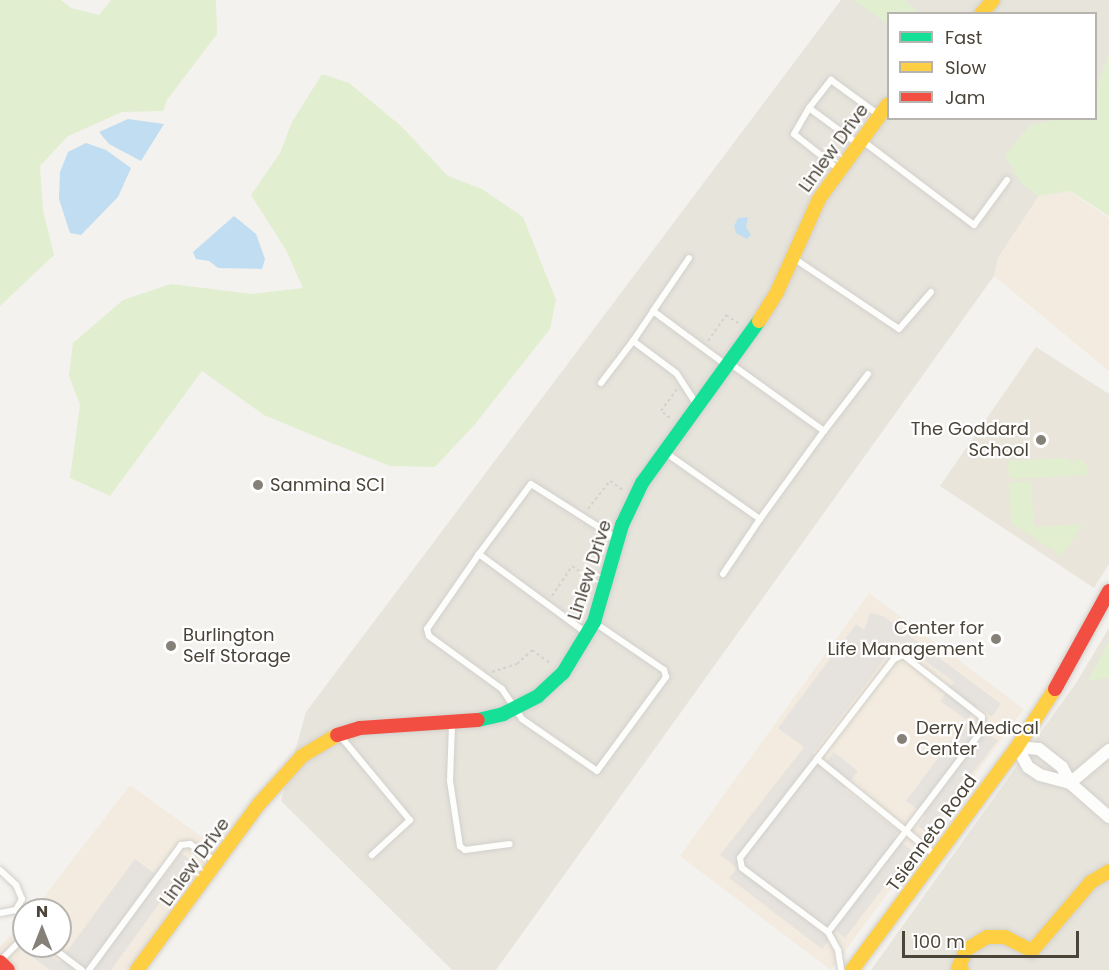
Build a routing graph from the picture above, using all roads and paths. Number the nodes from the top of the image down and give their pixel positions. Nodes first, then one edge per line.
1 (993, 0) edge
2 (983, 12) edge
3 (809, 108) junction
4 (884, 110) edge
5 (860, 142) junction
6 (839, 170) junction
7 (1006, 180) dead end
8 (792, 257) junction
9 (689, 258) dead end
10 (931, 292) dead end
11 (653, 311) junction
12 (745, 327) dead end
13 (633, 341) junction
14 (703, 349) junction
15 (728, 364) junction
16 (868, 374) dead end
17 (683, 381) junction
18 (601, 383) dead end
19 (697, 405) junction
20 (675, 422) dead end
21 (824, 430) junction
22 (663, 451) junction
23 (627, 493) dead end
24 (581, 518) junction
25 (759, 519) junction
26 (617, 539) junction
27 (479, 554) junction
28 (723, 574) dead end
29 (597, 584) dead end
30 (1109, 591) edge
31 (545, 604) junction
32 (591, 628) junction
33 (555, 668) dead end
34 (487, 678) junction
35 (514, 709) junction
36 (452, 723) junction
37 (339, 734) junction
38 (1017, 747) junction
39 (1109, 750) edge
40 (817, 759) junction
41 (1070, 783) junction
42 (1109, 817) edge
43 (906, 831) junction
44 (510, 843) dead end
45 (372, 855) dead end
46 (937, 857) junction
47 (218, 863) junction
48 (0, 870) edge
49 (1109, 871) edge
50 (0, 913) edge
51 (828, 932) junction
52 (12, 949) edge
53 (66, 958) edge
54 (0, 961) edge
55 (8, 970) edge
56 (82, 970) edge
57 (89, 970) edge
58 (137, 970) edge
59 (841, 970) edge
60 (852, 970) edge
61 (962, 970) edge

1 - 2 street
3 - 4 lane
3 - 5 lane
3 - 6 lane
4 - 5 street, Linlew Drive
5 - 6 street, Linlew Drive
5 - 7 lane
6 - 8 street, Linlew Drive
8 - 10 lane
8 - 15 street, Linlew Drive
9 - 11 lane
11 - 13 lane
11 - 14 lane
12 - 14 path
13 - 17 lane
13 - 18 lane
14 - 15 lane
15 - 19 street, Linlew Drive
15 - 21 lane
16 - 21 lane
17 - 19 lane
17 - 20 path
19 - 22 street, Linlew Drive
21 - 25 lane
22 - 25 lane
22 - 26 street, Linlew Drive
23 - 24 path
24 - 26 lane
24 - 27 lane
25 - 28 lane
26 - 32 street, Linlew Drive
27 - 31 lane
27 - 34 lane
29 - 31 path
30 - 38 street, Tsienneto Road
31 - 32 lane
32 - 35 street, Linlew Drive
32 - 35 lane
33 - 34 path
34 - 35 lane
35 - 36 street, Linlew Drive
36 - 37 street, Linlew Drive
36 - 44 lane
37 - 45 lane
37 - 47 street, Linlew Drive
38 - 41 street
38 - 41 street
38 - 46 street, Tsienneto Road
39 - 41 street
40 - 43 lane
40 - 43 lane
40 - 51 lane
41 - 42 street
43 - 46 lane
43 - 51 lane
46 - 60 street, Tsienneto Road
47 - 57 lane
47 - 58 street, Linlew Drive
48 - 50 lane
49 - 61 street
51 - 59 lane
52 - 54 lane
53 - 56 lane
54 - 55 street

